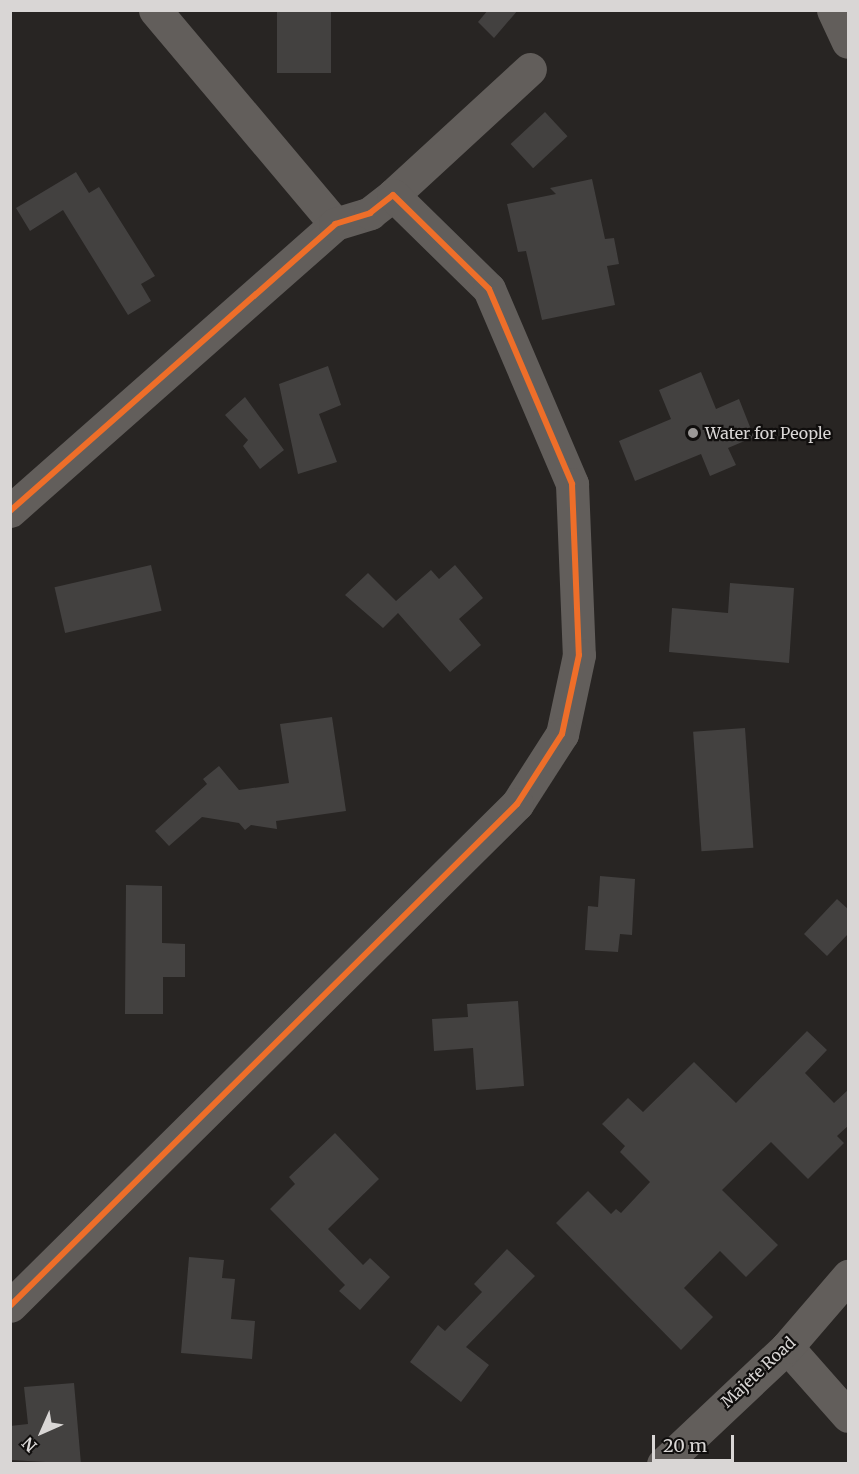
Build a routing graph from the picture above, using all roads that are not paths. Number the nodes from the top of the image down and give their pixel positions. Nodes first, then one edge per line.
1 (155, 10) edge
2 (832, 10) edge
3 (849, 42) edge
4 (530, 69) dead end
5 (393, 195) junction
6 (335, 224) junction
7 (10, 511) edge
8 (849, 1276) edge
9 (10, 1306) edge
10 (787, 1347) junction
11 (849, 1416) edge
12 (663, 1464) edge

1 - 6 street
2 - 3 street
4 - 5 street
5 - 6 street
5 - 9 street
6 - 7 street
8 - 10 street, Majete Road
10 - 11 street
10 - 12 street, Majete Road

